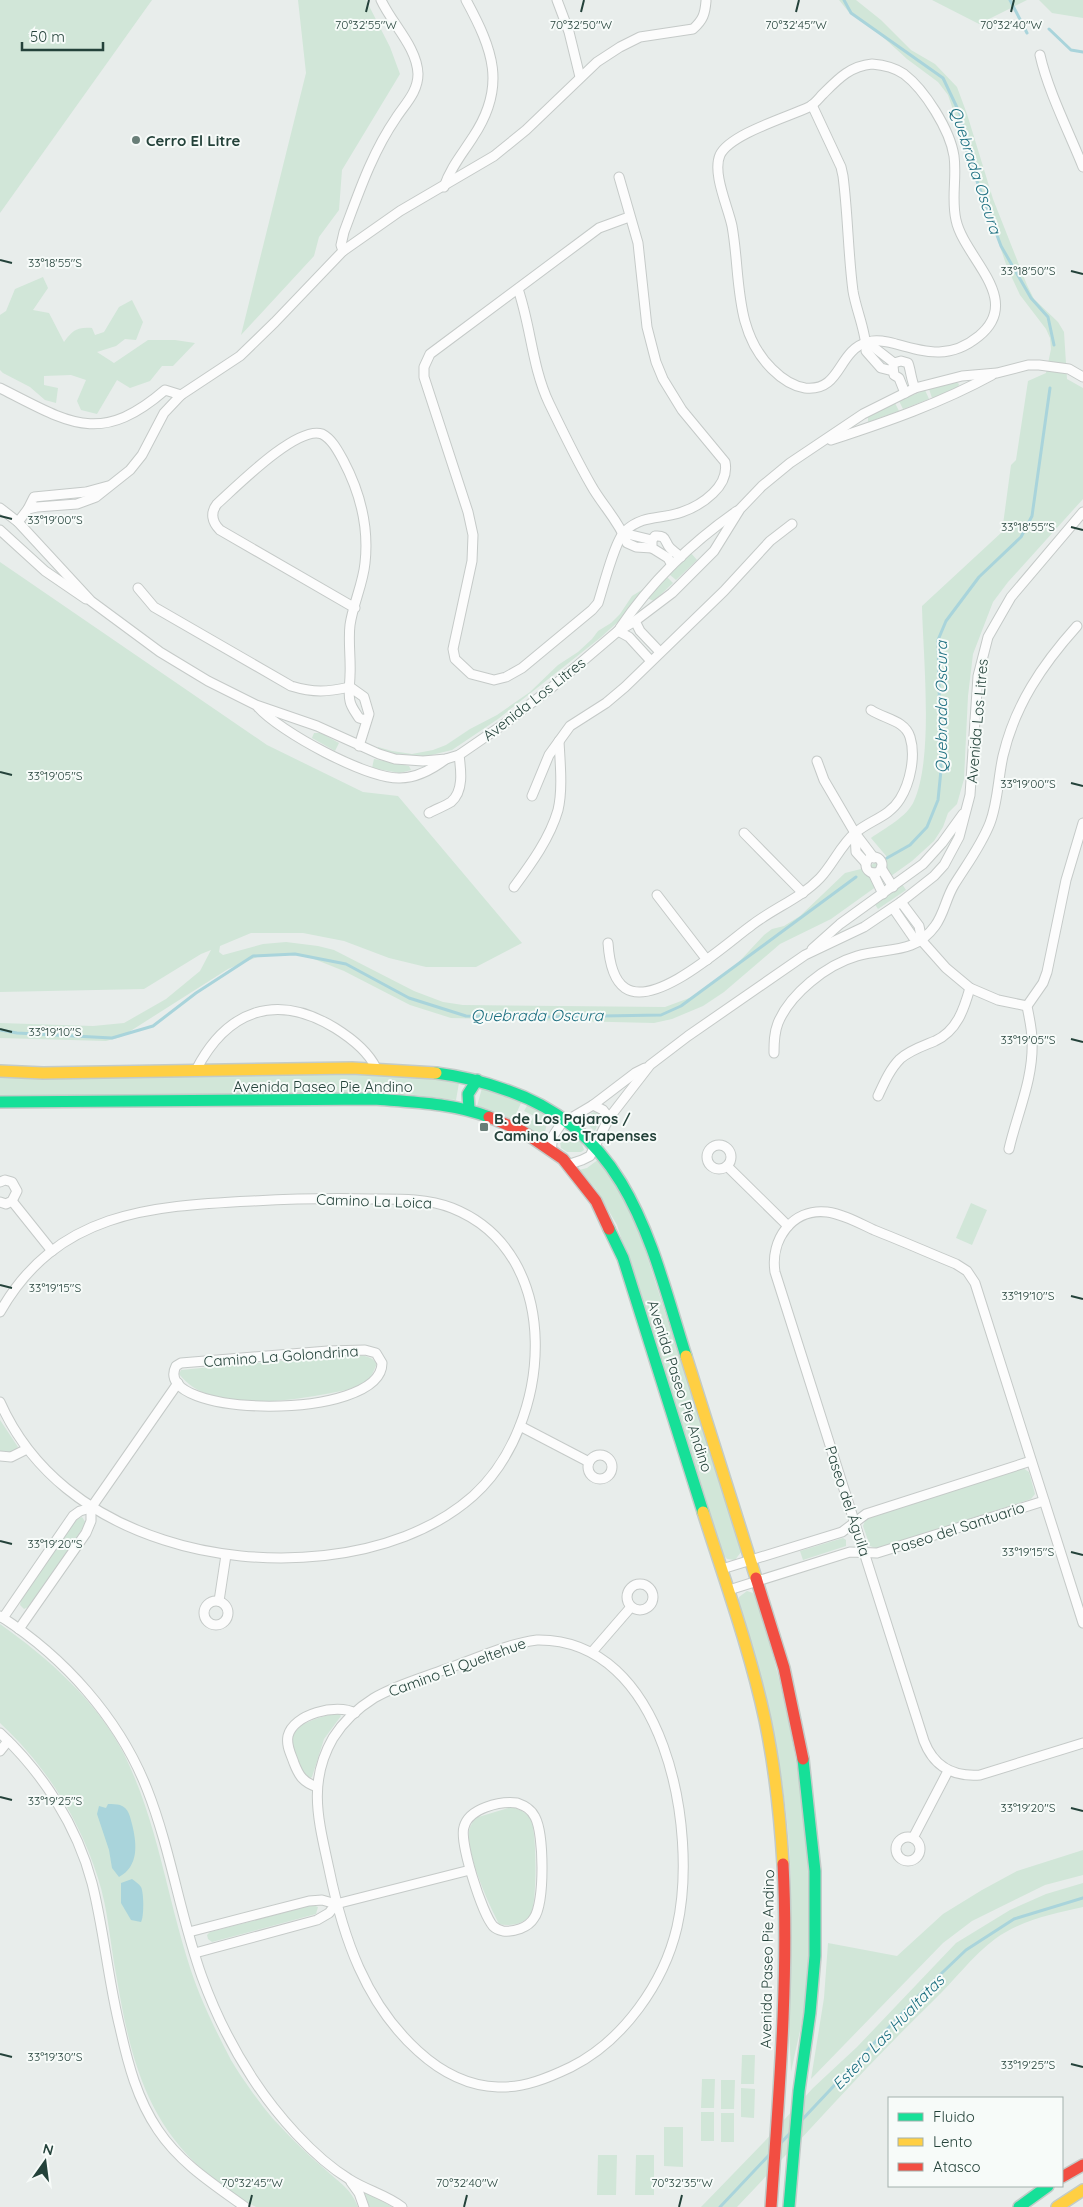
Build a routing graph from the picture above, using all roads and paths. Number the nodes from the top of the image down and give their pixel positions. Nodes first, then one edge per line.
1 (381, 0) edge
2 (466, 0) edge
3 (557, 0) edge
4 (706, 1) edge
5 (1040, 55) dead end
6 (580, 77) junction
7 (812, 106) junction
8 (1083, 167) edge
9 (619, 177) dead end
10 (444, 186) junction
11 (630, 217) junction
12 (343, 251) junction
13 (518, 289) junction
14 (866, 342) junction
15 (894, 367) junction
16 (997, 373) junction
17 (962, 376) junction
18 (1083, 377) edge
19 (0, 388) edge
20 (916, 388) junction
21 (966, 390) junction
22 (905, 392) junction
23 (181, 395) junction
24 (863, 414) junction
25 (869, 429) junction
26 (821, 443) junction
27 (0, 508) edge
28 (740, 509) junction
29 (1082, 516) edge
30 (18, 522) junction
31 (792, 524) dead end
32 (0, 530) edge
33 (623, 532) junction
34 (707, 533) junction
35 (720, 543) junction
36 (652, 544) junction
37 (681, 556) junction
38 (55, 561) junction
39 (672, 565) junction
40 (45, 571) junction
41 (138, 588) dead end
42 (643, 596) junction
43 (91, 601) junction
44 (355, 608) junction
45 (654, 608) junction
46 (635, 621) junction
47 (1077, 626) dead end
48 (618, 631) junction
49 (660, 652) junction
50 (651, 661) junction
51 (350, 687) junction
52 (256, 705) junction
53 (872, 710) dead end
54 (366, 720) junction
55 (317, 726) junction
56 (559, 740) junction
57 (308, 742) junction
58 (359, 746) junction
59 (459, 756) junction
60 (410, 759) junction
61 (446, 759) junction
62 (817, 761) dead end
63 (412, 776) junction
64 (532, 796) dead end
65 (967, 808) junction
66 (429, 813) dead end
67 (1083, 823) edge
68 (744, 833) dead end
69 (855, 833) junction
70 (874, 858) junction
71 (866, 863) junction
72 (924, 864) junction
73 (877, 870) junction
74 (934, 876) junction
75 (514, 887) dead end
76 (893, 887) junction
77 (804, 893) junction
78 (883, 894) junction
79 (657, 895) dead end
80 (902, 902) junction
81 (893, 908) junction
82 (857, 911) junction
83 (864, 927) junction
84 (922, 941) junction
85 (608, 943) dead end
86 (806, 956) junction
87 (707, 960) junction
88 (970, 988) junction
89 (1027, 1006) junction
90 (774, 1053) dead end
91 (650, 1065) junction
92 (376, 1068) junction
93 (196, 1070) junction
94 (0, 1071) edge
95 (477, 1080) junction
96 (878, 1096) dead end
97 (0, 1102) edge
98 (593, 1105) junction
99 (469, 1109) junction
100 (609, 1118) junction
101 (566, 1120) junction
102 (595, 1145) junction
103 (1009, 1149) dead end
104 (551, 1151) junction
105 (566, 1165) junction
106 (727, 1166) dead end
107 (0, 1182) edge
108 (12, 1201) junction
109 (0, 1202) edge
110 (788, 1226) junction
111 (52, 1251) junction
112 (0, 1312) edge
113 (178, 1383) junction
114 (0, 1402) edge
115 (520, 1426) junction
116 (27, 1449) junction
117 (0, 1456) edge
118 (1031, 1461) junction
119 (589, 1462) dead end
120 (1044, 1501) junction
121 (91, 1508) junction
122 (854, 1522) junction
123 (864, 1552) junction
124 (226, 1556) junction
125 (750, 1561) junction
126 (722, 1569) junction
127 (757, 1581) junction
128 (729, 1590) junction
129 (218, 1601) dead end
130 (631, 1607) dead end
131 (1, 1617) edge
132 (1083, 1623) edge
133 (19, 1629) junction
134 (592, 1652) junction
135 (355, 1713) junction
136 (0, 1733) edge
137 (8, 1741) junction
138 (1083, 1743) edge
139 (0, 1751) edge
140 (948, 1771) junction
141 (316, 1787) junction
142 (913, 1838) dead end
143 (470, 1870) junction
144 (336, 1904) junction
145 (189, 1932) junction
146 (195, 1953) junction
147 (1083, 2165) edge
148 (1063, 2176) edge
149 (349, 2179) junction
150 (1047, 2187) edge
151 (1083, 2190) edge
152 (239, 2205) edge
153 (364, 2207) edge
154 (402, 2207) edge
155 (771, 2207) edge
156 (789, 2207) edge
157 (1019, 2207) edge
158 (1057, 2207) edge

1 - 12 street
2 - 10 street
3 - 6 street
4 - 6 street
5 - 8 street
6 - 10 street
7 - 14 street
7 - 14 street
7 - 14 street
9 - 11 street
10 - 12 street
11 - 13 street
11 - 33 street
12 - 23 street
13 - 33 street
13 - 33 street
14 - 15 street
15 - 20 street
15 - 22 street
16 - 17 street, Avenida Los Litres
16 - 18 street, Avenida Los Litres
16 - 21 street, Avenida Los Litres
17 - 20 street, Avenida Los Litres
17 - 21 street
19 - 23 street
20 - 22 street, Avenida Los Litres
21 - 25 street, Avenida Los Litres
22 - 24 street, Avenida Los Litres
23 - 30 street
24 - 25 street
24 - 26 street, Avenida Los Litres
25 - 26 street, Avenida Los Litres
26 - 28 street, Avenida Los Litres
27 - 30 street, Avenida Los Litres
28 - 34 street, Avenida Los Litres
28 - 35 street, Avenida Los Litres
29 - 65 street, Avenida Los Litres
30 - 38 street, Avenida Los Litres
31 - 49 street
32 - 40 street, Avenida Los Litres
33 - 36 street
34 - 35 street
34 - 37 street, Avenida Los Litres
35 - 45 street, Avenida Los Litres
36 - 37 street
36 - 39 street
37 - 39 street, Avenida Los Litres
38 - 40 street
38 - 43 street, Avenida Los Litres
39 - 42 street, Avenida Los Litres
40 - 43 street, Avenida Los Litres
41 - 51 street
42 - 45 street
42 - 48 street, Avenida Los Litres
43 - 52 street, Avenida Los Litres
44 - 44 street
44 - 51 street
45 - 46 street, Avenida Los Litres
46 - 48 street, Avenida Los Litres
46 - 49 street
47 - 84 street
48 - 50 street
48 - 59 street, Avenida Los Litres
49 - 50 street
50 - 56 street
51 - 54 street
51 - 54 street
52 - 55 street, Avenida Los Litres
52 - 57 street, Avenida Los Litres
53 - 69 street
54 - 58 street
55 - 57 street
55 - 58 street, Avenida Los Litres
56 - 64 street
56 - 75 street
57 - 63 street, Avenida Los Litres
58 - 60 street, Avenida Los Litres
59 - 61 street, Avenida Los Litres
59 - 66 street
60 - 61 street, Avenida Los Litres
60 - 63 street
61 - 63 street, Avenida Los Litres
62 - 69 street
65 - 72 street, Avenida Los Litres
65 - 74 street, Avenida Los Litres
67 - 89 street
68 - 77 street
69 - 70 street
69 - 71 street
69 - 77 street
70 - 71 street
70 - 73 street
71 - 73 street
72 - 74 street
72 - 76 street, Avenida Los Litres
73 - 76 street
73 - 78 street
74 - 80 street, Avenida Los Litres
76 - 78 street, Avenida Los Litres
77 - 87 street
78 - 82 street, Avenida Los Litres
79 - 87 street
80 - 81 street, Avenida Los Litres
80 - 84 street
81 - 83 street, Avenida Los Litres
81 - 84 street
82 - 83 street
82 - 86 street, Avenida Los Litres
83 - 86 street, Avenida Los Litres
84 - 88 street
84 - 90 street
85 - 87 street
86 - 91 street, Avenida Los Litres
88 - 89 street
88 - 96 street
89 - 103 street
91 - 98 street, Avenida Los Litres
91 - 100 street, Avenida Los Litres
92 - 93 main road, Avenida Paseo Pie Andino
92 - 93 street, Avenida Paseo Pie Andino
92 - 95 main road, Avenida Paseo Pie Andino
93 - 94 main road, Avenida Paseo Pie Andino
95 - 99 main road
95 - 101 main road, Avenida Paseo Pie Andino
97 - 99 main road, Avenida Paseo Pie Andino
98 - 100 street
98 - 101 street, Avenida Los Litres
99 - 104 main road, Avenida Paseo Pie Andino
100 - 102 street, Avenida Los Litres
101 - 102 main road, Avenida Paseo Pie Andino
101 - 104 street, Avenida Los Litres
102 - 105 street, Avenida Los Litres
102 - 125 main road, Avenida Paseo Pie Andino
104 - 105 main road, Avenida Paseo Pie Andino
105 - 126 main road, Avenida Paseo Pie Andino
106 - 110 street
107 - 108 street
108 - 109 street
108 - 111 street
110 - 118 street, Paseo del Águila
110 - 122 street, Paseo del Águila
111 - 112 street, Camino La Loica
111 - 115 street, Camino La Loica
113 - 113 street, Camino La Golondrina
113 - 121 street
114 - 116 street, Camino La Loica
115 - 119 street
115 - 124 street, Camino La Loica
116 - 117 street
116 - 121 street, Camino La Loica
118 - 120 street, Paseo del Águila
118 - 122 street
120 - 123 street, Paseo del Santuario
120 - 132 street, Paseo del Águila
121 - 124 street, Camino La Loica
121 - 131 street
121 - 133 street
122 - 123 street, Paseo del Águila
122 - 125 street
123 - 127 street, Paseo del Santuario
123 - 140 street, Paseo del Águila
124 - 129 street
125 - 126 street
125 - 127 main road, Avenida Paseo Pie Andino
126 - 128 main road, Avenida Paseo Pie Andino
127 - 128 street, Paseo del Santuario
127 - 156 main road, Avenida Paseo Pie Andino
128 - 155 main road, Avenida Paseo Pie Andino
130 - 134 street
131 - 133 street
133 - 145 street
134 - 135 street, Camino El Queltehue
134 - 144 street, Camino El Queltehue
135 - 141 street, Camino El Queltehue
135 - 141 street
136 - 137 street
137 - 139 street
137 - 152 street
138 - 140 street
140 - 142 street
141 - 144 street, Camino El Queltehue
143 - 143 street
143 - 144 street
144 - 145 street
144 - 146 street
145 - 146 street
146 - 149 street
147 - 148 main road
149 - 153 street
149 - 154 street
150 - 157 main road
151 - 158 main road

